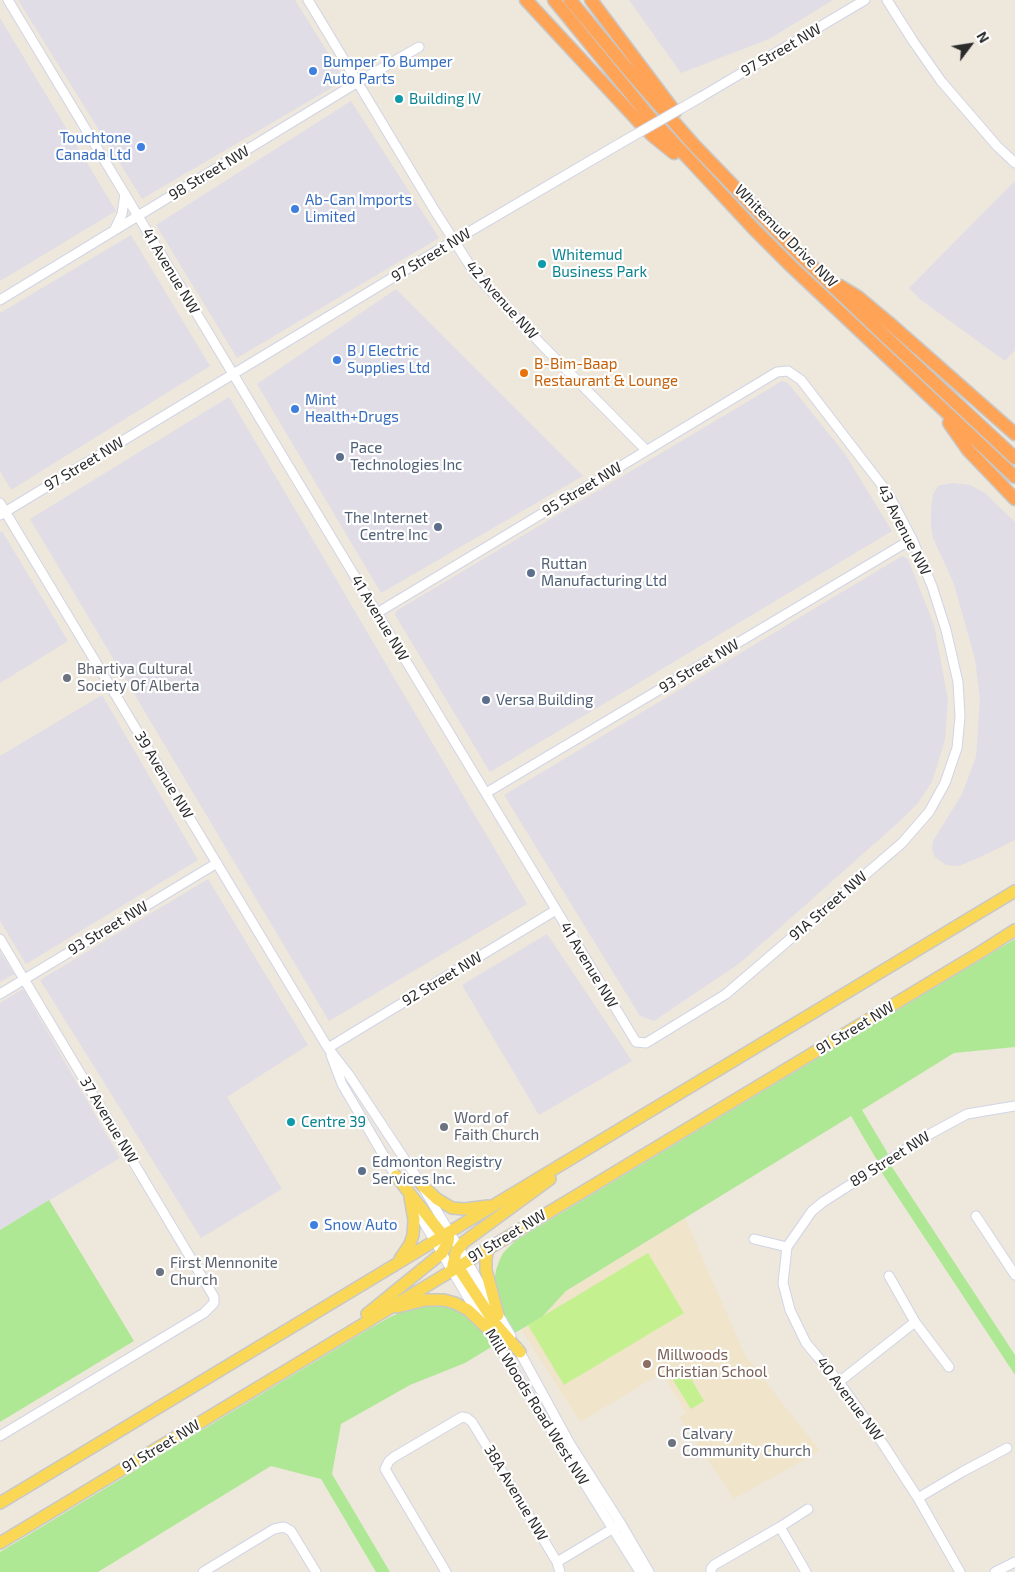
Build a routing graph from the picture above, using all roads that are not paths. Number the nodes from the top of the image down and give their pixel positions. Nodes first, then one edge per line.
1 (8, 0) edge
2 (308, 0) edge
3 (526, 0) edge
4 (554, 0) edge
5 (570, 0) edge
6 (591, 0) edge
7 (866, 0) edge
8 (887, 0) edge
9 (419, 47) dead end
10 (358, 82) junction
11 (694, 145) junction
12 (1015, 163) edge
13 (710, 182) junction
14 (125, 194) junction
15 (138, 216) junction
16 (114, 231) junction
17 (454, 241) junction
18 (821, 275) junction
19 (0, 300) edge
20 (788, 371) joint
21 (234, 374) junction
22 (930, 397) junction
23 (1015, 434) edge
24 (646, 450) junction
25 (1015, 458) edge
26 (1015, 477) edge
27 (1015, 499) edge
28 (0, 503) edge
29 (3, 514) edge
30 (912, 539) junction
31 (377, 613) junction
32 (960, 717) joint
33 (486, 793) junction
34 (217, 862) junction
35 (1015, 891) edge
36 (556, 910) junction
37 (1015, 930) edge
38 (0, 939) edge
39 (24, 979) junction
40 (0, 994) edge
41 (636, 1042) joint
42 (328, 1048) junction
43 (1015, 1106) edge
44 (611, 1136) junction
45 (396, 1176) junction
46 (421, 1184) junction
47 (410, 1197) junction
48 (495, 1204) junction
49 (976, 1216) dead end
50 (754, 1239) dead end
51 (443, 1242) junction
52 (786, 1246) junction
53 (488, 1248) junction
54 (1015, 1257) edge
55 (457, 1260) junction
56 (1006, 1262) junction
57 (389, 1269) junction
58 (1015, 1275) edge
59 (888, 1276) dead end
60 (388, 1308) junction
61 (498, 1315) junction
62 (916, 1322) junction
63 (488, 1329) junction
64 (318, 1351) junction
65 (520, 1352) junction
66 (949, 1367) dead end
67 (839, 1382) junction
68 (0, 1436) edge
69 (1007, 1448) dead end
70 (918, 1498) junction
71 (0, 1503) edge
72 (808, 1509) dead end
73 (617, 1526) junction
74 (780, 1527) junction
75 (0, 1543) edge
76 (557, 1562) junction
77 (1015, 1562) edge
78 (711, 1571) edge
79 (204, 1572) edge
80 (316, 1572) edge
81 (446, 1572) edge
82 (560, 1572) edge
83 (640, 1572) edge
84 (649, 1572) edge
85 (806, 1572) edge
86 (960, 1572) edge
87 (994, 1572) edge

1 - 14 street, 41 Avenue NW
2 - 10 street, 42 Avenue NW
3 - 13 highway
4 - 13 highway, Whitemud Drive NW
5 - 11 highway, Whitemud Drive NW
6 - 11 highway
7 - 17 street, 97 Street NW, bridge
8 - 12 street
9 - 10 street, 98 Street NW
10 - 15 street, 98 Street NW
10 - 17 street, 42 Avenue NW
11 - 18 highway, Whitemud Drive NW
13 - 22 highway, Whitemud Drive NW
14 - 15 street, 41 Avenue NW
14 - 16 street
15 - 16 street, 98 Street NW
15 - 21 street, 41 Avenue NW
16 - 19 street, 98 Street NW
17 - 21 street, 97 Street NW
17 - 24 street, 42 Avenue NW
18 - 23 highway
18 - 25 highway, Whitemud Drive NW
20 - 24 street, 95 Street NW
20 - 30 street, 43 Avenue NW
21 - 29 street, 97 Street NW
21 - 31 street, 41 Avenue NW
22 - 26 highway, Whitemud Drive NW
22 - 27 highway
24 - 31 street, 95 Street NW
28 - 29 street, 39 Avenue NW
29 - 34 street, 39 Avenue NW
30 - 32 street, 43 Avenue NW
30 - 33 street, 93 Street NW
31 - 33 street, 41 Avenue NW
32 - 41 street, 91A Street NW
33 - 36 street, 41 Avenue NW
34 - 39 street, 93 Street NW
34 - 42 street, 39 Avenue NW
35 - 44 main road
36 - 41 street, 41 Avenue NW
36 - 42 street, 92 Street NW
37 - 53 main road, 91 Street NW
38 - 39 street, 37 Avenue NW
39 - 40 street, 93 Street NW
39 - 68 street, 37 Avenue NW
42 - 45 street, 39 Avenue NW
42 - 46 street, 39 Avenue NW
43 - 52 street, 89 Street NW
44 - 48 main road
44 - 55 main road
45 - 47 street, 39 Avenue NW
45 - 51 main road
46 - 48 main road
46 - 51 street, 39 Avenue NW
47 - 51 street, 39 Avenue NW
47 - 57 main road
48 - 51 main road
49 - 56 street
50 - 52 street
51 - 55 main road
51 - 55 street, Mill Woods Road West NW
51 - 57 main road
51 - 64 main road
52 - 67 street, 40 Avenue NW
53 - 55 main road, 91 Street NW
53 - 61 main road
54 - 56 street
55 - 60 main road, 91 Street NW
55 - 61 street, Mill Woods Road West NW
55 - 63 street, Mill Woods Road West NW
55 - 65 main road
56 - 58 street
57 - 71 main road
59 - 62 street
60 - 63 main road
60 - 64 main road, 91 Street NW
61 - 65 street, Mill Woods Road West NW
62 - 66 street
62 - 67 street
63 - 73 street, Mill Woods Road West NW
64 - 75 main road, 91 Street NW
65 - 73 street, Mill Woods Road West NW
67 - 70 street, 40 Avenue NW
69 - 70 street
70 - 86 street, 40 Avenue NW
72 - 74 street
73 - 76 street
73 - 83 street, Mill Woods Road West NW
73 - 84 street, Mill Woods Road West NW
74 - 78 street
74 - 85 street
76 - 81 street, 38A Avenue NW
76 - 82 street, 38A Avenue NW
77 - 87 street
79 - 80 street

